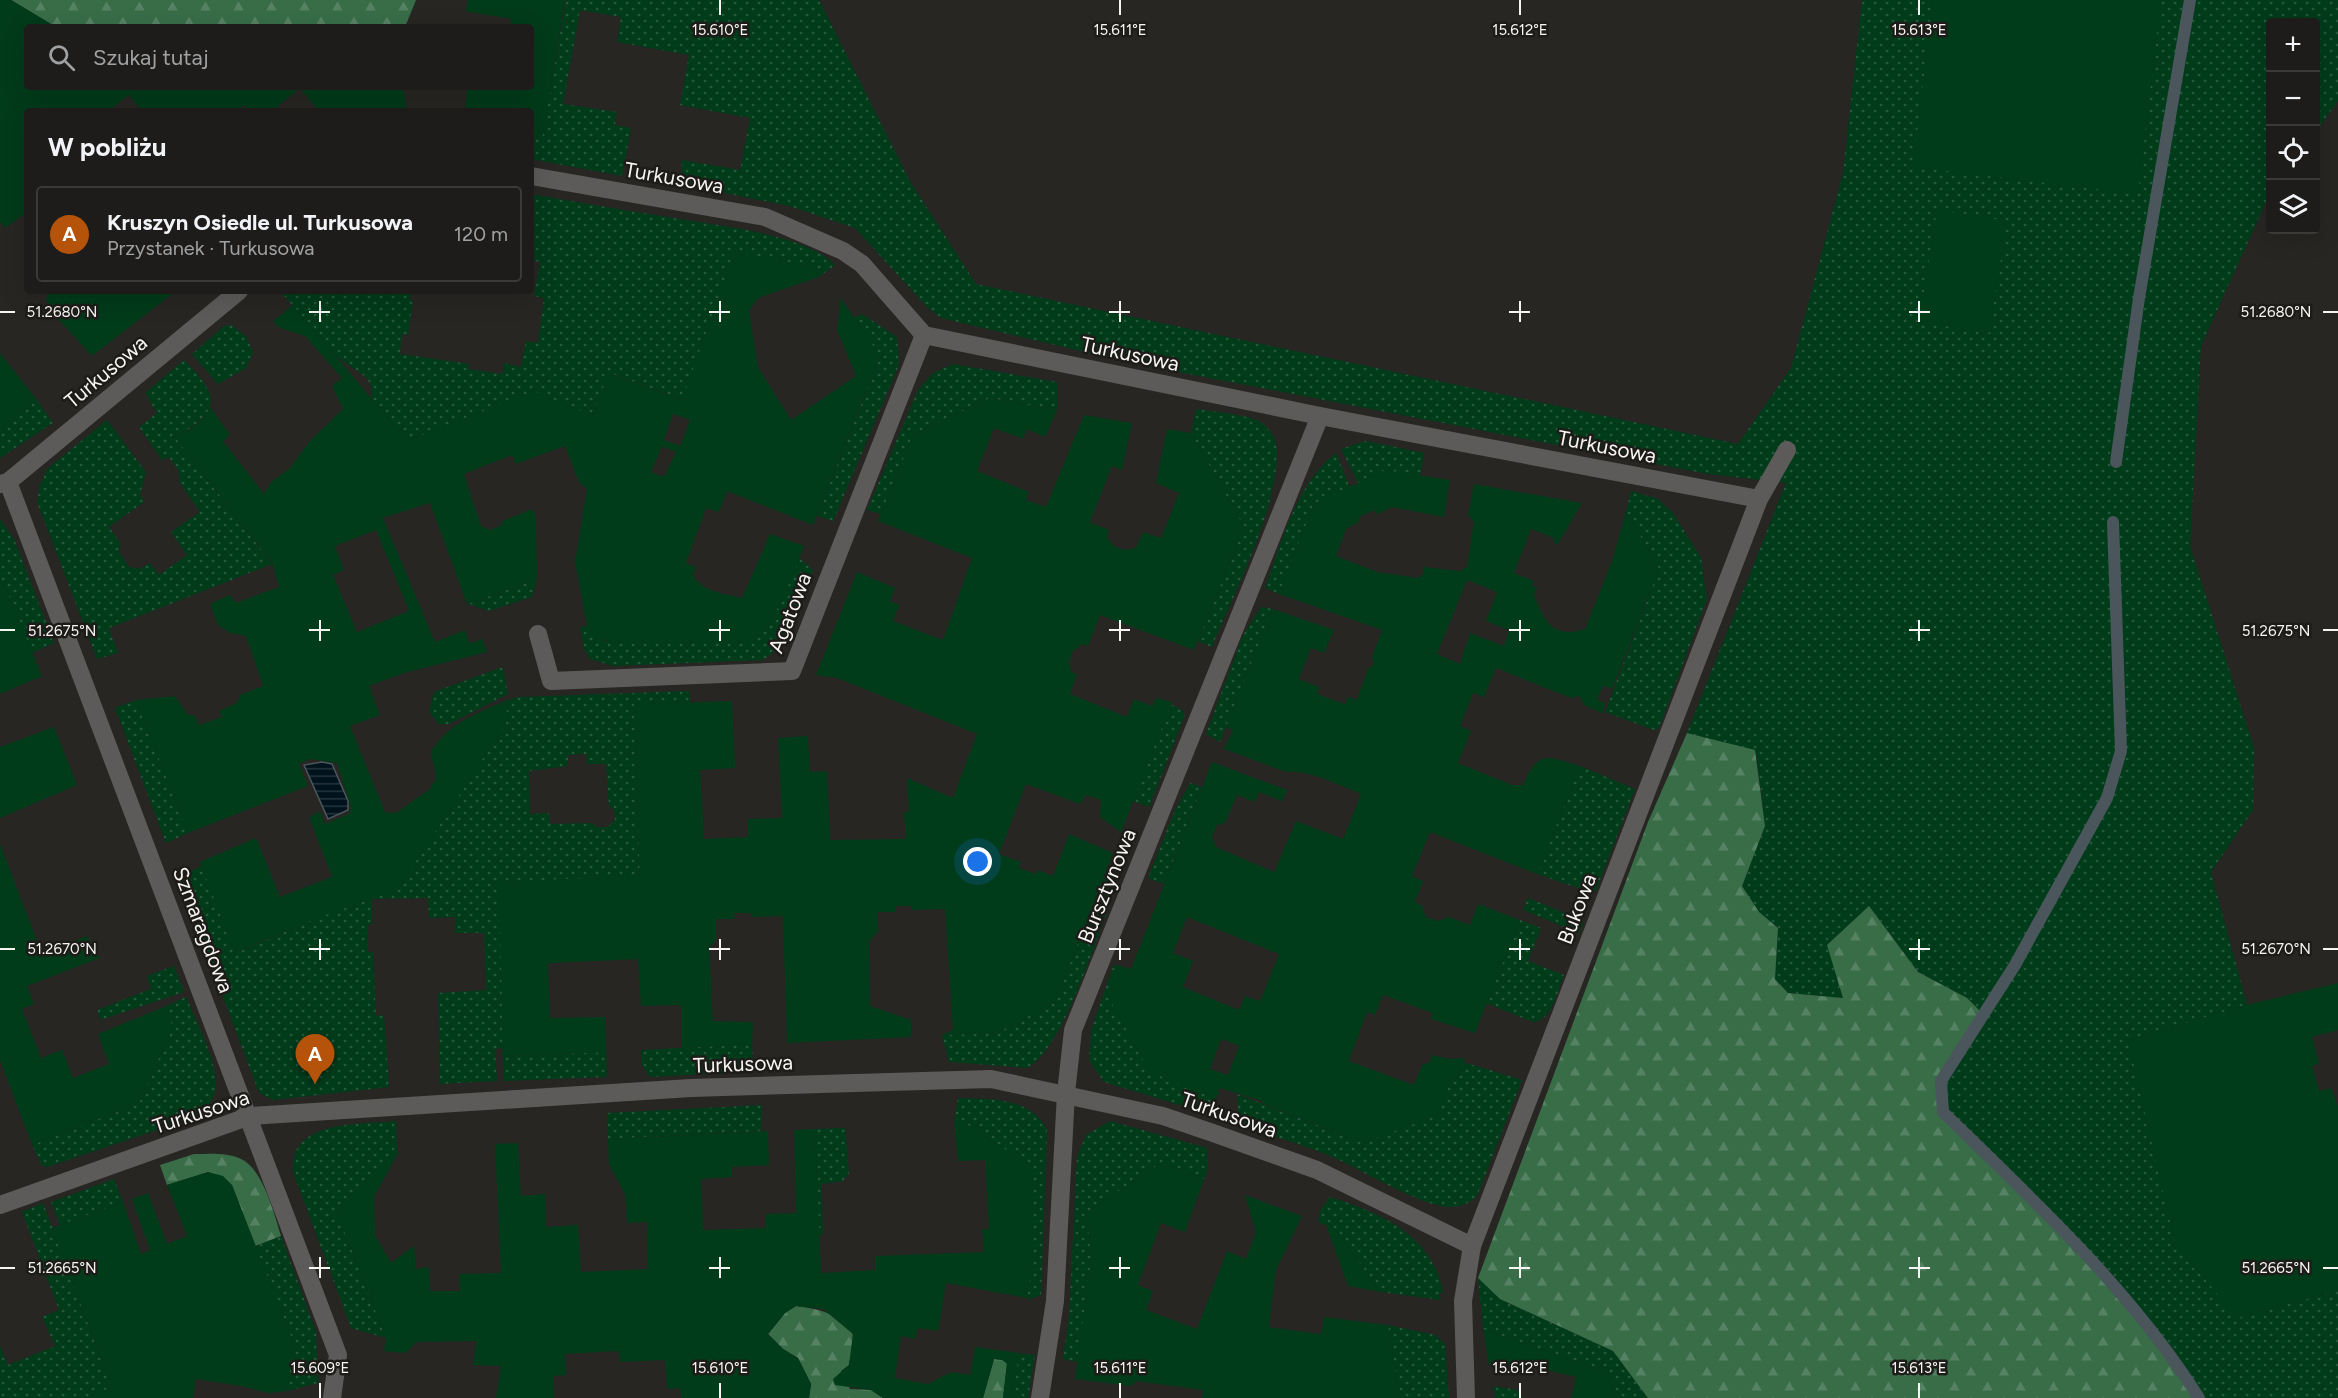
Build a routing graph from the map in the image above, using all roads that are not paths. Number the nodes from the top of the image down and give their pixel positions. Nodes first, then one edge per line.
1 (534, 177) edge
2 (235, 294) edge
3 (924, 335) junction
4 (1320, 416) junction
5 (1787, 450) dead end
6 (4, 483) edge
7 (1759, 499) junction
8 (538, 634) dead end
9 (1066, 1093) junction
10 (250, 1116) junction
11 (0, 1205) edge
12 (1472, 1246) junction
13 (332, 1398) edge
14 (1040, 1398) edge
15 (1466, 1398) edge

1 - 3 street, Turkusowa
2 - 6 street, Turkusowa
3 - 4 street, Turkusowa
3 - 8 street, Agatowa
4 - 7 street, Turkusowa
4 - 9 street, Bursztynowa
5 - 7 street, Bukowa
6 - 10 street, Szmaragdowa
7 - 12 street, Bukowa
9 - 10 street, Turkusowa
9 - 12 street, Turkusowa
9 - 14 street, Bursztynowa
10 - 11 street, Turkusowa
10 - 13 street, Szmaragdowa
12 - 15 street, Bukowa

